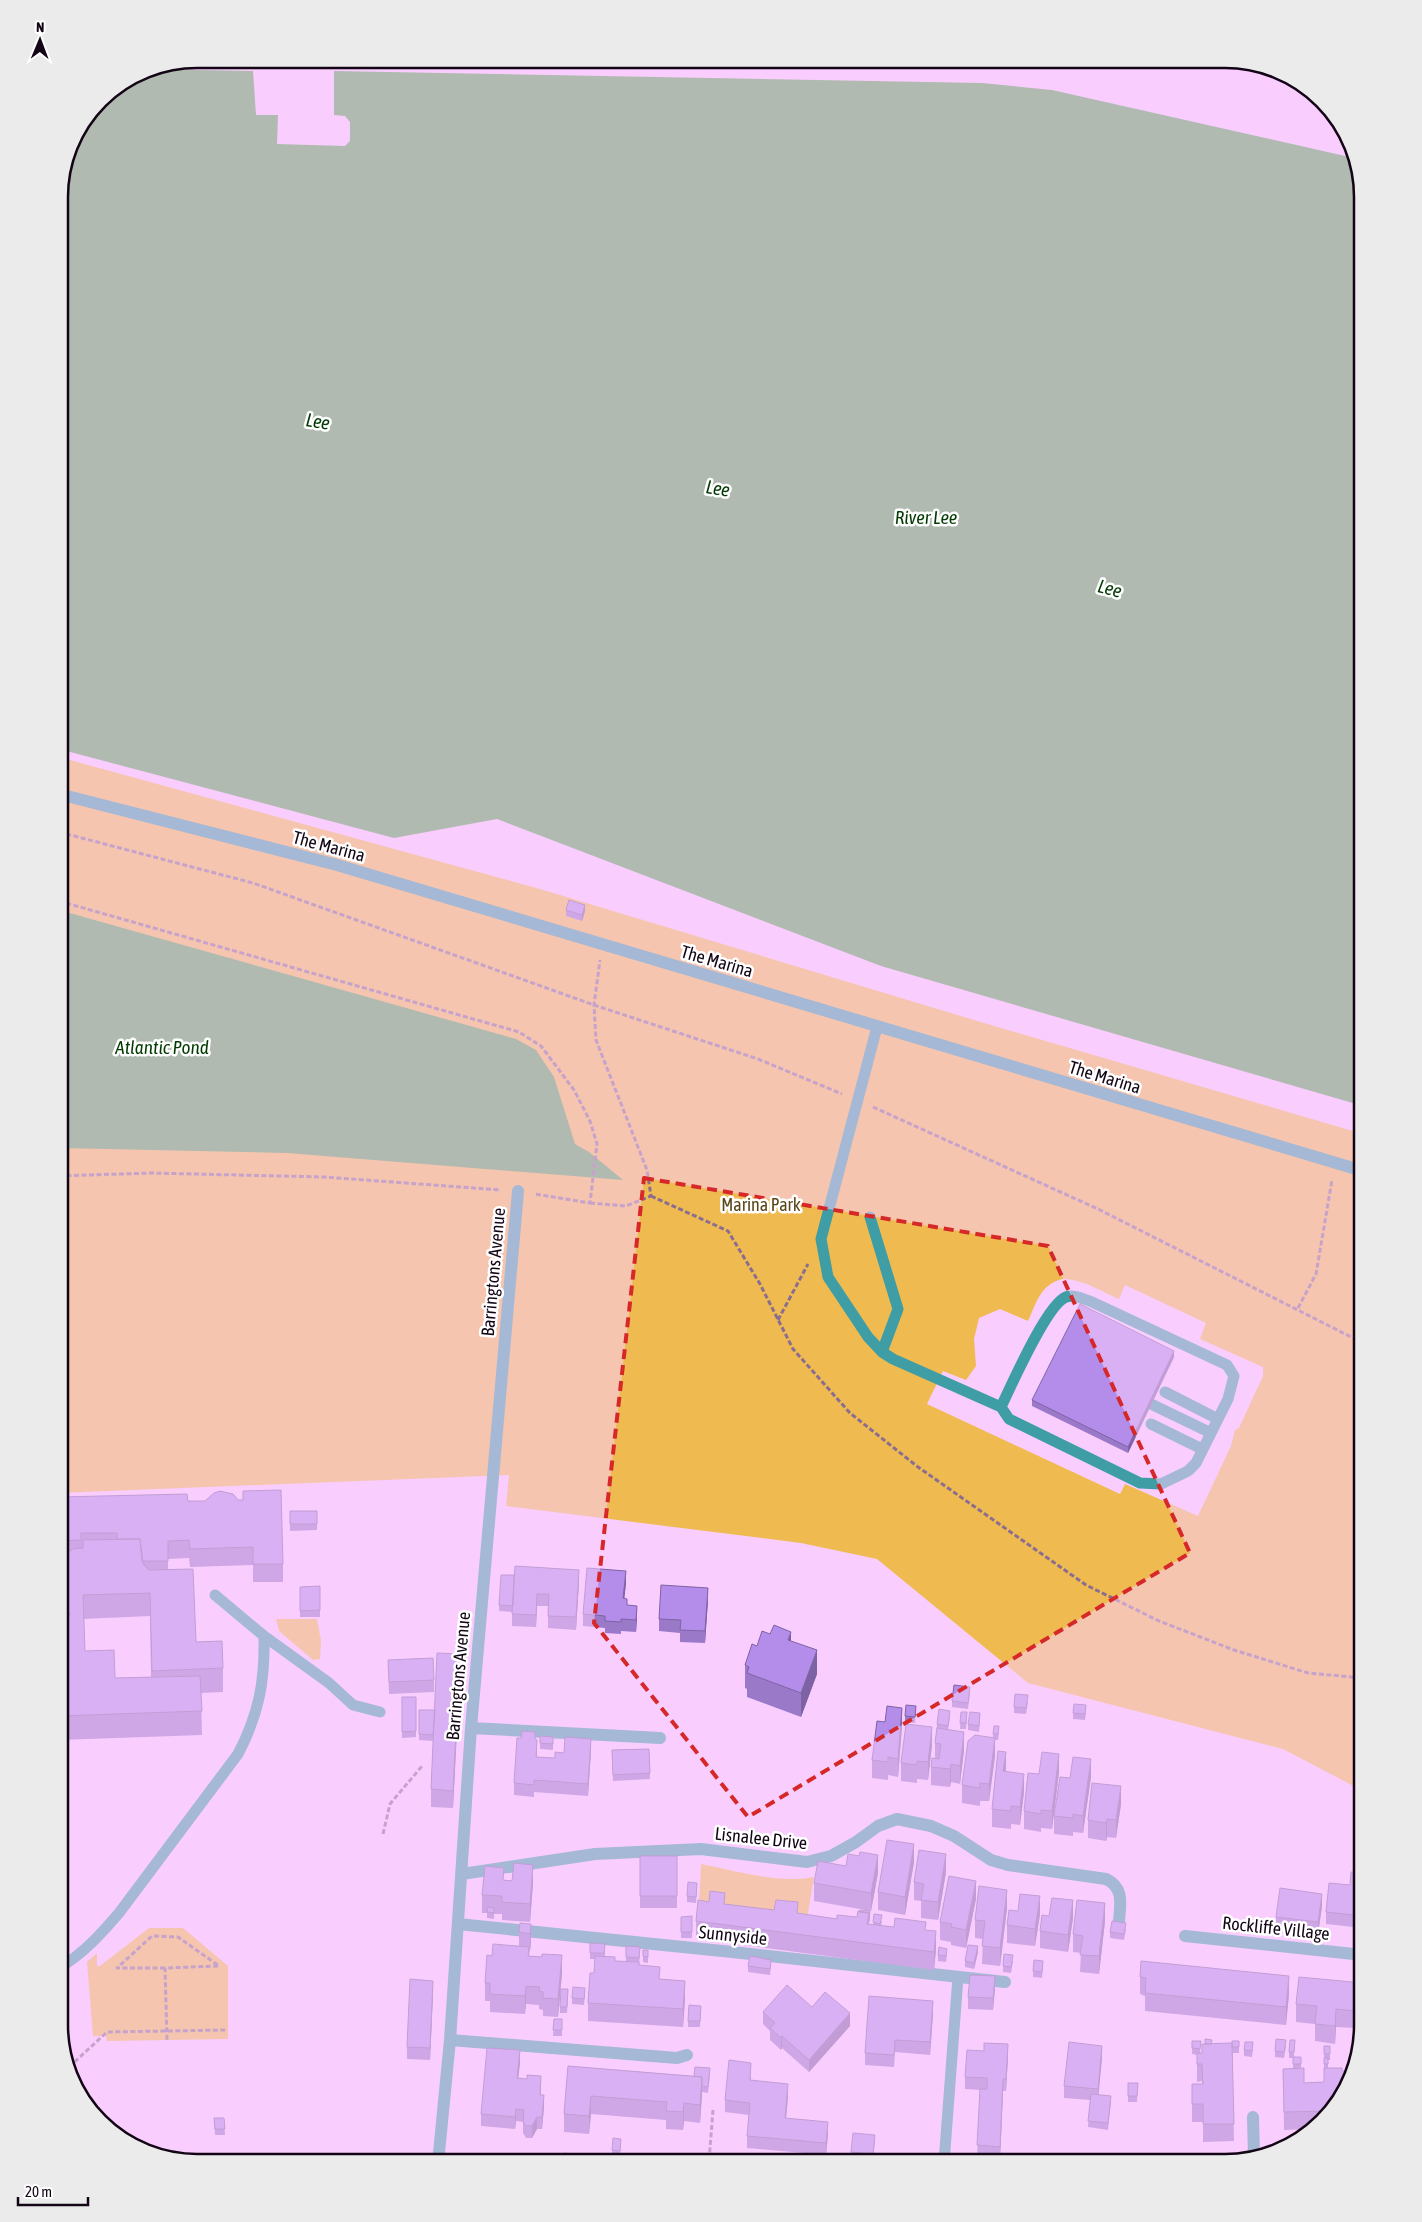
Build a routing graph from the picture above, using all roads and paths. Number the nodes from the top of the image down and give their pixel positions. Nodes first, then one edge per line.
1 (68, 796) edge
2 (68, 834) edge
3 (68, 903) edge
4 (605, 946) junction
5 (594, 1005) junction
6 (877, 1027) junction
7 (858, 1100) junction
8 (1336, 1163) junction
9 (1354, 1168) edge
10 (67, 1176) edge
11 (518, 1192) junction
12 (651, 1196) junction
13 (590, 1203) junction
14 (870, 1217) dead end
15 (821, 1239) junction
16 (1298, 1308) junction
17 (778, 1320) junction
18 (1354, 1338) edge
19 (882, 1352) junction
20 (1165, 1392) dead end
21 (1151, 1404) edge
22 (1001, 1407) junction
23 (1218, 1418) junction
24 (1152, 1424) dead end
25 (1211, 1433) junction
26 (1202, 1449) junction
27 (215, 1595) dead end
28 (264, 1636) junction
29 (1354, 1677) edge
30 (380, 1712) dead end
31 (471, 1728) junction
32 (660, 1738) dead end
33 (422, 1766) dead end
34 (383, 1834) dead end
35 (462, 1874) junction
36 (1119, 1922) edge
37 (458, 1924) junction
38 (1185, 1936) dead end
39 (1354, 1954) edge
40 (67, 1963) edge
41 (166, 1968) junction
42 (958, 1977) junction
43 (1005, 1982) dead end
44 (227, 2030) dead end
45 (166, 2031) junction
46 (167, 2040) dead end
47 (450, 2040) junction
48 (687, 2055) dead end
49 (73, 2063) edge
50 (713, 2110) dead end
51 (1253, 2117) dead end
52 (1254, 2151) edge
53 (439, 2154) edge
54 (710, 2154) edge
55 (945, 2154) edge

1 - 4 street, The Marina
2 - 5 path
3 - 13 path
4 - 5 path
4 - 6 street, The Marina
5 - 7 path
5 - 12 path
6 - 7 lane
6 - 8 street, The Marina
7 - 15 lane
7 - 16 path
8 - 9 street, The Marina
8 - 16 path
10 - 11 path
11 - 13 path
11 - 31 street, Barringtons Avenue
12 - 13 path
12 - 17 path
14 - 19 lane
15 - 17 path
15 - 19 lane
16 - 18 path
17 - 29 path
19 - 22 lane
20 - 23 lane
21 - 25 lane
22 - 23 lane
22 - 26 lane
23 - 25 lane
24 - 26 lane
25 - 26 lane
27 - 28 lane
28 - 30 lane
28 - 40 lane
31 - 32 street
31 - 35 street, Barringtons Avenue
33 - 34 path
35 - 36 street, Lisnalee Drive
35 - 37 street, Barringtons Avenue
37 - 42 street, Sunnyside
37 - 47 street, Barringtons Avenue
38 - 39 street, Rockliffe Village
41 - 41 path
41 - 45 path
42 - 43 street, Sunnyside
42 - 55 lane
44 - 45 path
45 - 46 path
45 - 49 path
47 - 48 street
47 - 53 street, Barringtons Avenue
50 - 54 path
51 - 52 street

